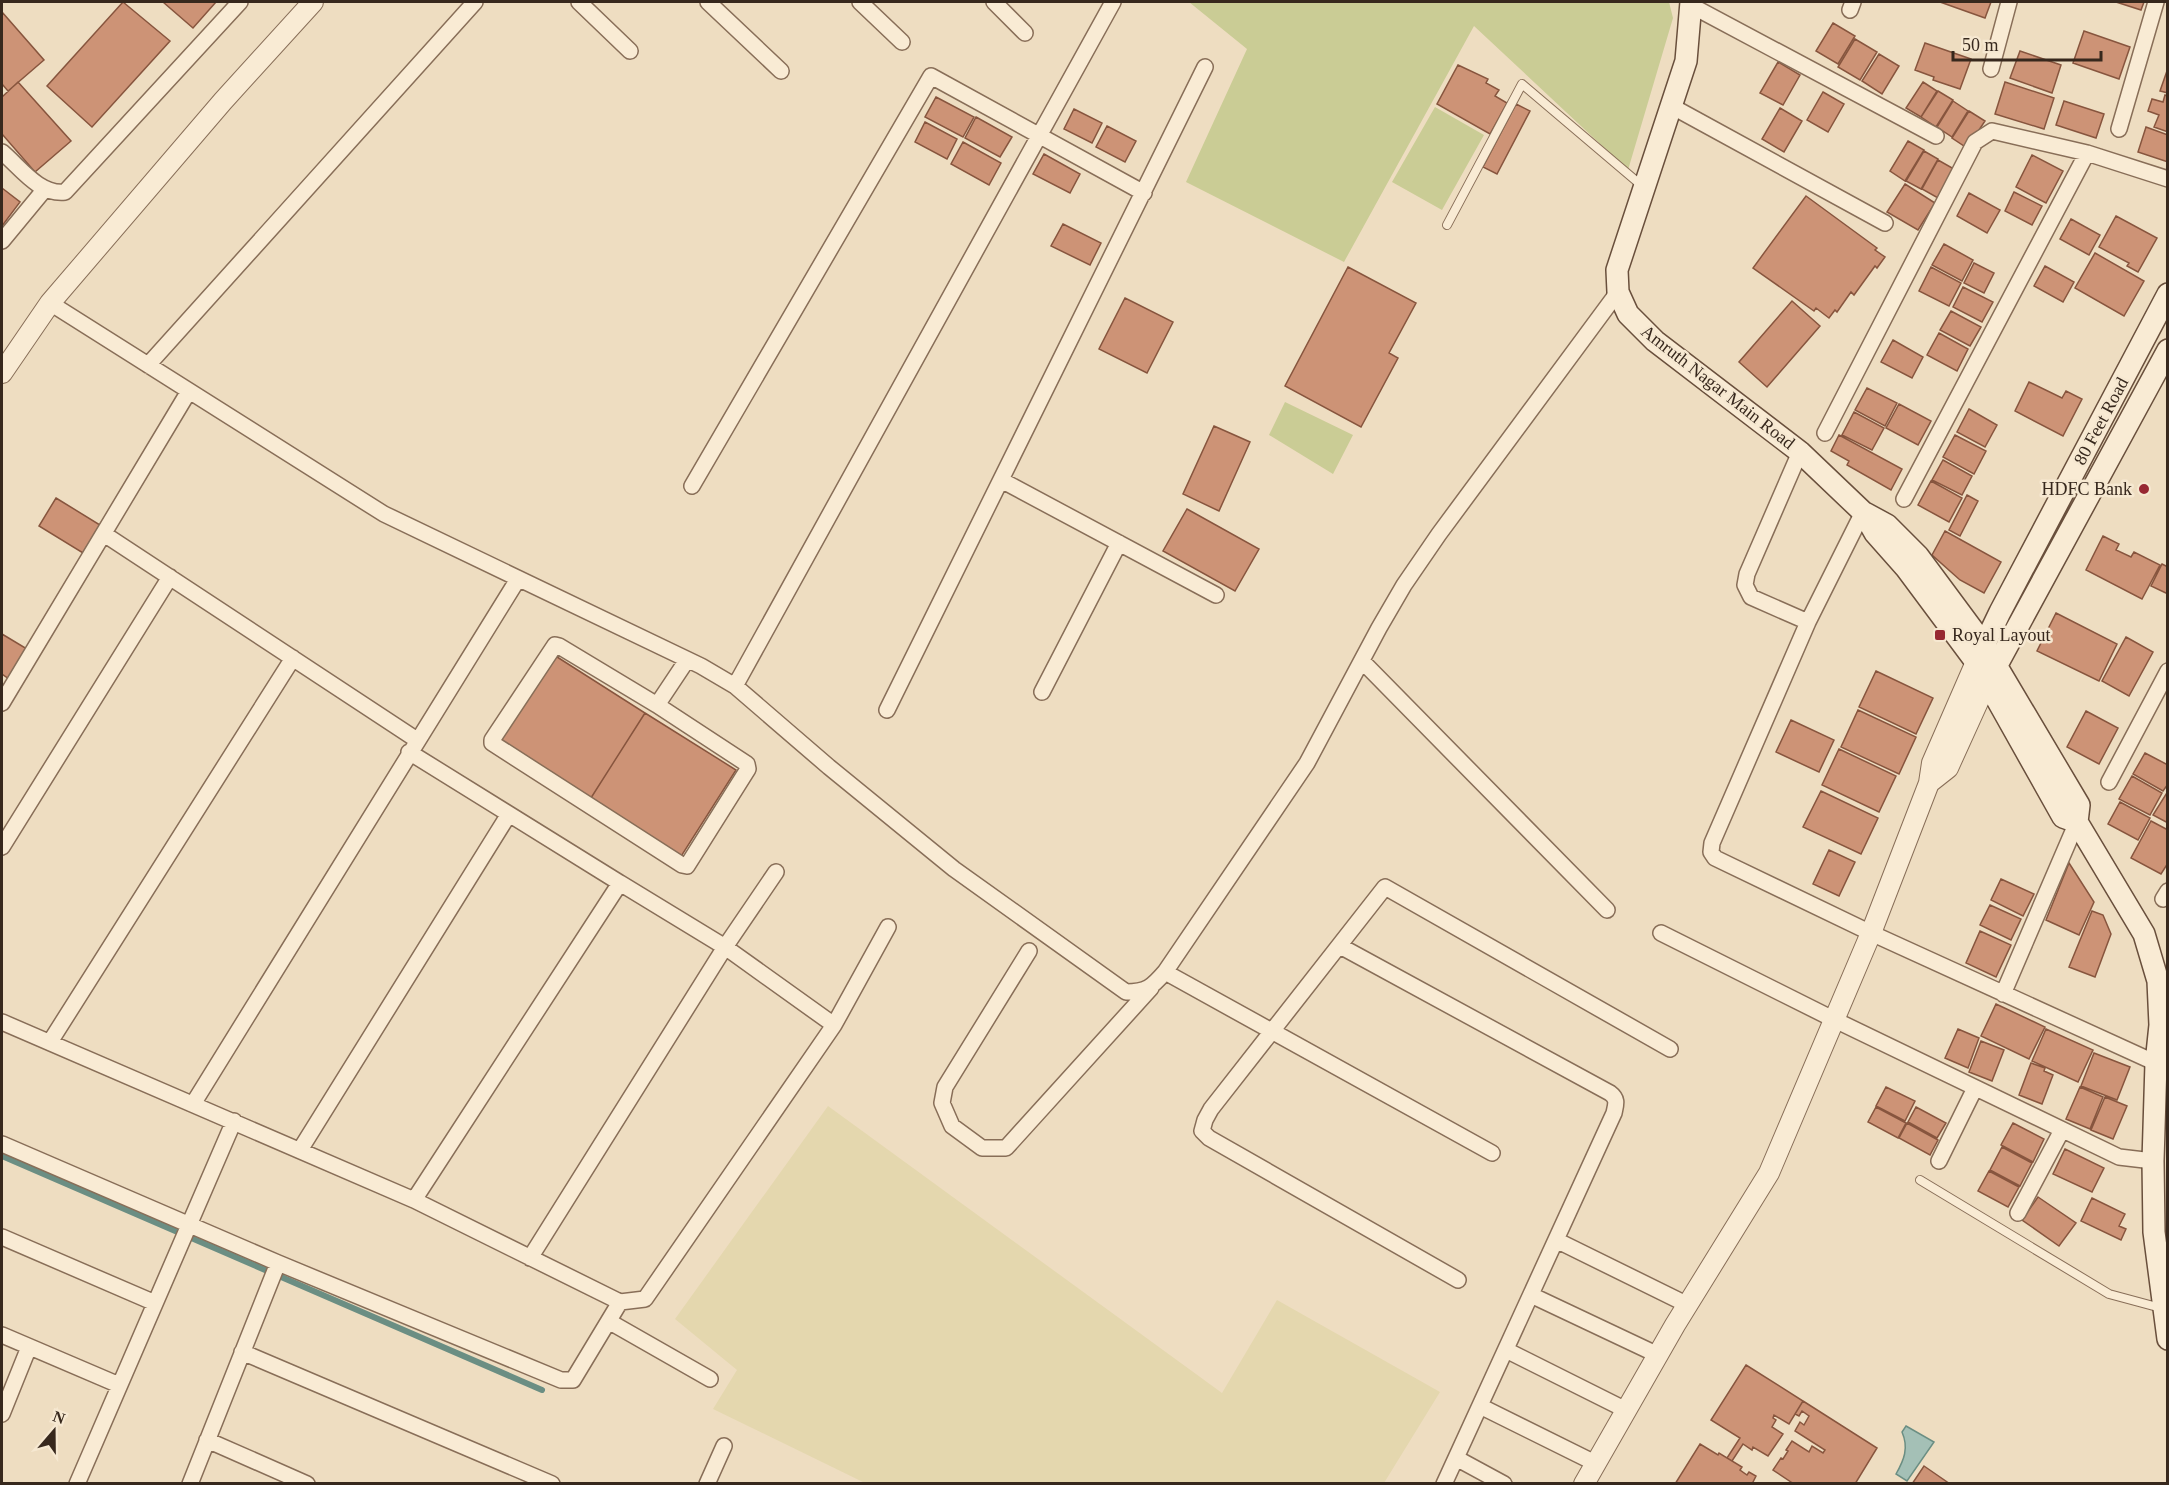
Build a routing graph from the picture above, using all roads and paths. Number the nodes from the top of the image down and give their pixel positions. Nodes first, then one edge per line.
1 (240, 2) edge
2 (314, 2) edge
3 (475, 2) edge
4 (579, 2) edge
5 (708, 2) edge
6 (860, 2) edge
7 (994, 2) edge
8 (1113, 2) edge
9 (2008, 2) edge
10 (2156, 2) edge
11 (1692, 4) edge
12 (1025, 33) dead end
13 (903, 42) dead end
14 (630, 51) dead end
15 (1205, 67) dead end
16 (1990, 69) dead end
17 (781, 71) dead end
18 (1673, 106) junction
19 (2119, 129) dead end
20 (1039, 135) junction
21 (1936, 136) dead end
22 (2, 152) edge
23 (2087, 153) junction
24 (2168, 178) edge
25 (1645, 188) junction
26 (45, 189) junction
27 (1144, 193) junction
28 (1885, 223) dead end
29 (1447, 225) dead end
30 (2, 241) edge
31 (1618, 292) junction
32 (2168, 294) edge
33 (50, 303) junction
34 (2168, 350) edge
35 (148, 365) junction
36 (2, 373) edge
37 (189, 391) junction
38 (1825, 433) dead end
39 (1800, 452) junction
40 (1001, 480) junction
41 (692, 486) dead end
42 (1904, 499) dead end
43 (1863, 512) junction
44 (104, 534) junction
45 (1119, 543) junction
46 (170, 577) junction
47 (518, 579) junction
48 (1216, 595) dead end
49 (1808, 622) junction
50 (293, 658) junction
51 (687, 660) junction
52 (1362, 661) junction
53 (1986, 663) junction
54 (2168, 671) edge
55 (735, 686) junction
56 (1042, 692) dead end
57 (2, 702) edge
58 (657, 705) junction
59 (887, 710) dead end
60 (413, 746) junction
61 (2109, 782) dead end
62 (509, 814) junction
63 (2077, 822) junction
64 (2, 847) edge
65 (776, 872) dead end
66 (620, 883) junction
67 (1607, 910) dead end
68 (888, 927) dead end
69 (1661, 933) dead end
70 (1871, 933) junction
71 (1340, 946) junction
72 (725, 947) junction
73 (1029, 951) dead end
74 (1165, 972) junction
75 (1150, 988) junction
76 (2003, 994) junction
77 (1835, 1020) junction
78 (2, 1022) edge
79 (834, 1025) junction
80 (1272, 1030) junction
81 (50, 1042) junction
82 (1670, 1049) dead end
83 (2156, 1063) junction
84 (1975, 1088) junction
85 (193, 1104) junction
86 (234, 1121) junction
87 (2062, 1130) junction
88 (2, 1144) edge
89 (300, 1150) junction
90 (1492, 1153) dead end
91 (1939, 1161) dead end
92 (2153, 1161) junction
93 (1920, 1180) dead end
94 (414, 1200) junction
95 (2018, 1213) dead end
96 (189, 1224) junction
97 (2, 1237) edge
98 (1556, 1240) junction
99 (530, 1258) junction
100 (278, 1263) junction
101 (1458, 1280) dead end
102 (1531, 1295) junction
103 (620, 1302) junction
104 (155, 1303) junction
105 (1688, 1305) junction
106 (2162, 1309) junction
107 (610, 1322) junction
108 (2, 1335) edge
109 (2168, 1339) edge
110 (29, 1347) junction
111 (1506, 1350) junction
112 (242, 1352) junction
113 (1658, 1355) junction
114 (710, 1379) dead end
115 (119, 1385) junction
116 (1480, 1406) junction
117 (1626, 1410) junction
118 (2, 1414) edge
119 (207, 1440) junction
120 (724, 1446) dead end
121 (1456, 1458) junction
122 (1595, 1463) junction
123 (77, 1484) edge
124 (190, 1484) edge
125 (307, 1484) edge
126 (552, 1484) edge
127 (707, 1484) edge
128 (1444, 1484) edge
129 (1504, 1484) edge
130 (1584, 1484) edge

1 - 26 street
2 - 33 street
3 - 35 street
4 - 14 street
5 - 17 street
6 - 13 street
7 - 12 street
8 - 20 street
9 - 16 street
10 - 19 street
11 - 18 main road
11 - 21 street
15 - 27 street
18 - 25 main road
18 - 28 street
20 - 27 street
20 - 41 street
20 - 55 street
22 - 26 street
23 - 24 street
23 - 38 street
23 - 42 street
25 - 29 lane
25 - 31 main road
26 - 30 street
27 - 40 street
31 - 39 main road, Amruth Nagar Main Road
31 - 52 street
32 - 53 main road, 80 Feet Road
33 - 35 street
33 - 36 street
34 - 53 main road, 80 Feet Road
35 - 37 street
37 - 44 street
37 - 47 street
39 - 43 main road, Amruth Nagar Main Road
39 - 49 street
40 - 45 street
40 - 59 street
43 - 49 street
43 - 53 main road, Amruth Nagar Main Road
44 - 46 street
44 - 57 street
45 - 48 street
45 - 56 street
46 - 50 street
46 - 64 street
47 - 51 street
47 - 60 street
49 - 70 street
50 - 60 street
50 - 81 street
51 - 55 street
51 - 58 street
52 - 67 street
52 - 74 street
53 - 63 main road, Amruth Nagar Main Road
53 - 70 street
54 - 61 street
55 - 75 street
58 - 58 street
60 - 62 street
60 - 85 street
62 - 66 street
62 - 89 street
63 - 76 street
63 - 83 main road, Amruth Nagar Main Road
65 - 72 street
66 - 72 street
66 - 94 street
68 - 79 street
69 - 77 street
70 - 76 street
70 - 77 street
71 - 80 street
71 - 82 street
71 - 98 street
72 - 79 street
72 - 99 street
73 - 75 street
74 - 75 street
74 - 80 street
76 - 83 street
77 - 84 street
77 - 105 street
78 - 81 street
79 - 103 street
80 - 90 street
80 - 101 street
81 - 85 street
83 - 92 main road, Amruth Nagar Main Road
84 - 87 street
84 - 91 street
85 - 86 street
86 - 89 street
86 - 96 street
87 - 92 street
87 - 95 street
88 - 96 street
89 - 94 street
92 - 106 main road, Amruth Nagar Main Road
93 - 106 lane
94 - 99 street
96 - 100 street
96 - 104 street
97 - 104 street
98 - 102 street
98 - 105 street
99 - 103 street
100 - 107 street
100 - 112 street
102 - 111 street
102 - 113 street
103 - 107 street
104 - 115 street
105 - 113 street
106 - 109 main road, Amruth Nagar Main Road
107 - 114 street
108 - 110 street
110 - 115 street
110 - 118 street
111 - 116 street
111 - 117 street
112 - 119 street
112 - 126 street
113 - 117 street
115 - 123 street
116 - 121 street
116 - 122 street
117 - 122 street
119 - 124 street
119 - 125 street
120 - 127 street
121 - 128 street
121 - 129 street
122 - 130 street

